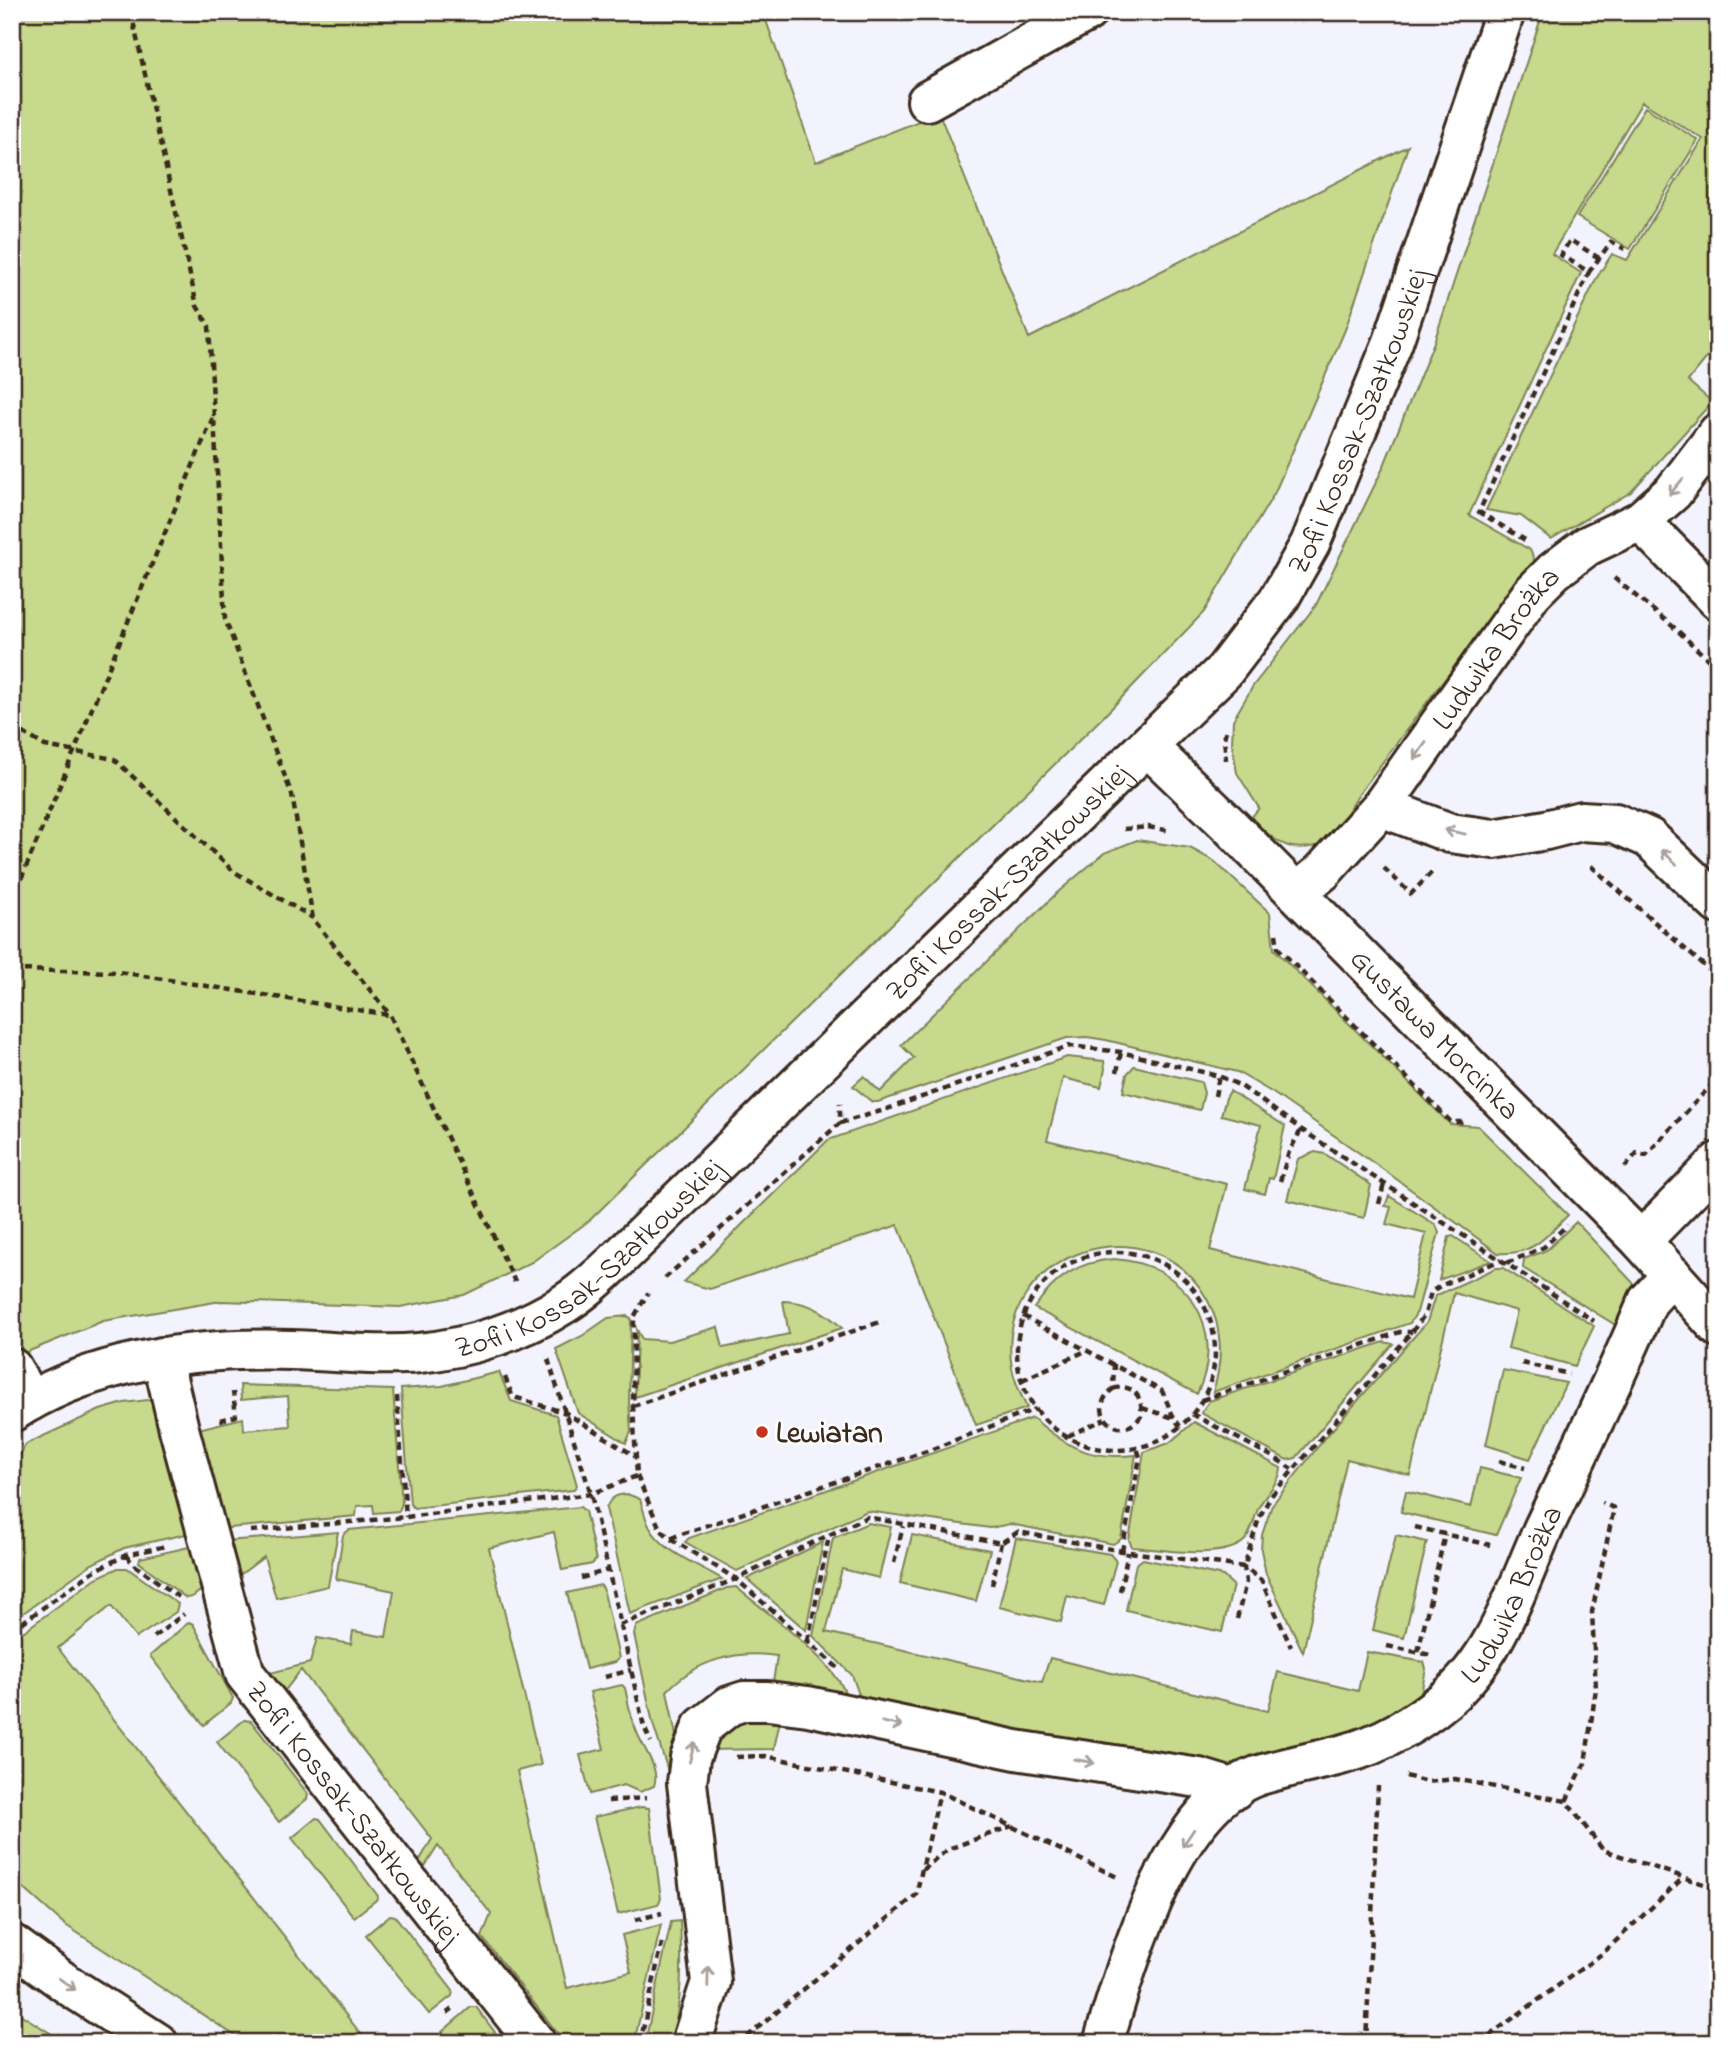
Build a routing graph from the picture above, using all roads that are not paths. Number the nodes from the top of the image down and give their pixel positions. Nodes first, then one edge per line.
1 (1087, 12) edge
2 (1504, 12) edge
3 (927, 101) dead end
4 (1718, 433) edge
5 (1640, 521) junction
6 (1718, 600) edge
7 (1148, 747) junction
8 (1381, 807) junction
9 (1297, 893) junction
10 (1718, 904) edge
11 (1718, 1162) edge
12 (1641, 1241) junction
13 (1672, 1275) junction
14 (1718, 1326) edge
15 (162, 1357) junction
16 (12, 1367) edge
17 (21, 1406) edge
18 (1235, 1789) junction
19 (12, 1944) edge
20 (692, 2039) edge
21 (158, 2043) edge
22 (536, 2043) edge
23 (1103, 2043) edge

1 - 3 street
2 - 7 street, Zofii Kossak-Szatkowskiej
4 -> 5 street, Ludwika Brożka
5 - 6 street
5 -> 8 street, Ludwika Brożka
7 - 9 street, Gustawa Morcinka
7 - 15 street, Zofii Kossak-Szatkowskiej
8 - 9 street, Ludwika Brożka
10 -> 8 street
9 - 12 street, Gustawa Morcinka
11 - 12 street
12 - 13 street, Gustawa Morcinka
13 - 14 street, Gustawa Morcinka
13 - 18 street, Ludwika Brożka
15 - 17 street, Zofii Kossak-Szatkowskiej
15 - 22 street, Zofii Kossak-Szatkowskiej
16 - 17 street
20 -> 18 street
18 -> 23 street, Ludwika Brożka
19 -> 21 street

